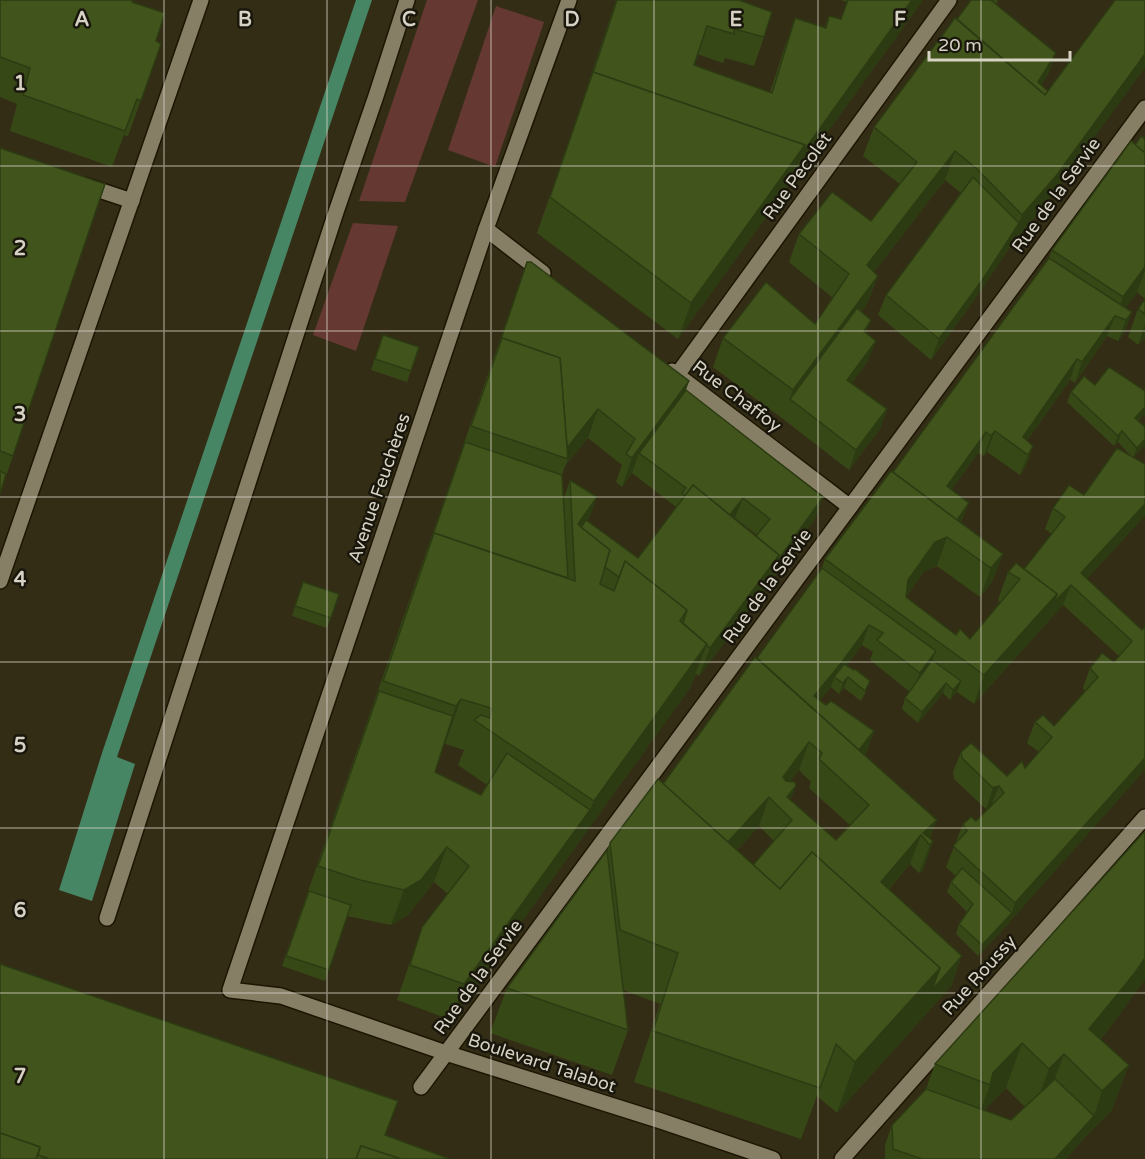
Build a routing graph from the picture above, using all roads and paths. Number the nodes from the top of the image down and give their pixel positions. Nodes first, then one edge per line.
1 (201, 0) edge
2 (407, 0) edge
3 (569, 0) edge
4 (949, 0) edge
5 (1145, 108) edge
6 (66, 179) edge
7 (132, 201) junction
8 (486, 229) junction
9 (555, 282) edge
10 (658, 360) edge
11 (676, 375) junction
12 (850, 507) junction
13 (0, 581) edge
14 (1145, 817) edge
15 (107, 918) dead end
16 (230, 990) joint
17 (446, 1053) junction
18 (421, 1087) dead end
19 (773, 1159) edge
20 (842, 1159) edge

1 - 7 street
2 - 15 street
3 - 8 street, Avenue Feuchères
4 - 11 street, Rue Pecolet
5 - 12 street, Rue de la Servie
6 - 7 street
7 - 13 street
8 - 9 street
8 - 16 street, Avenue Feuchères
10 - 11 street, Rue Chaffoy
11 - 12 street, Rue Chaffoy
12 - 17 street, Rue de la Servie
14 - 20 street, Rue Roussy
16 - 17 street, Boulevard Talabot
17 - 18 street, Rue de la Servie
17 - 19 street, Boulevard Talabot

